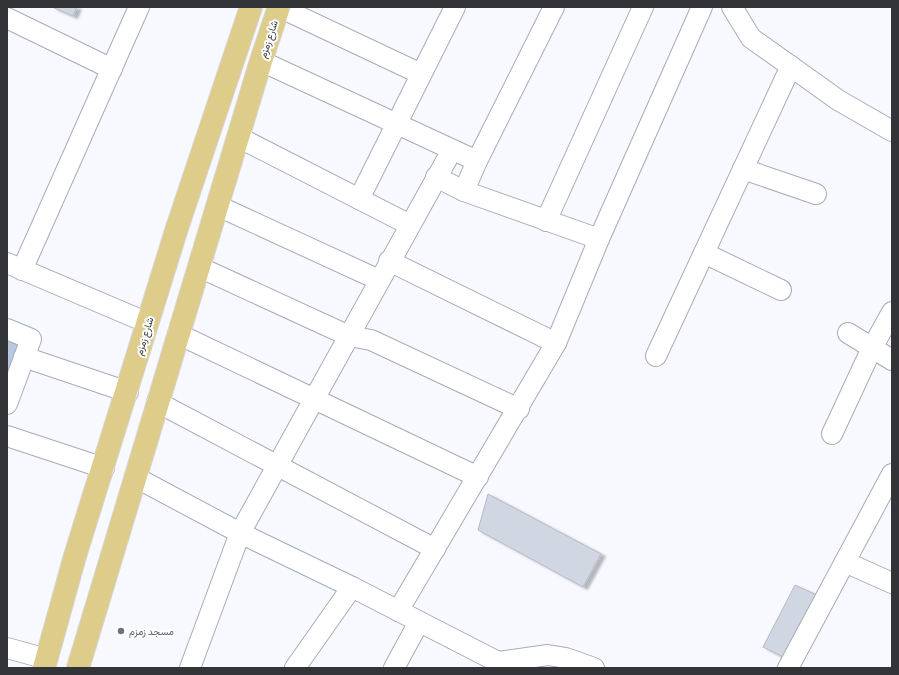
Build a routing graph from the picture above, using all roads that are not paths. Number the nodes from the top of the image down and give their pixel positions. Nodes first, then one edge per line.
1 (139, 7) edge
2 (251, 7) edge
3 (279, 7) edge
4 (554, 7) edge
5 (643, 7) edge
6 (702, 7) edge
7 (732, 7) edge
8 (452, 8) edge
9 (7, 18) edge
10 (261, 61) junction
11 (791, 66) junction
12 (112, 69) junction
13 (421, 74) junction
14 (396, 124) junction
15 (892, 131) edge
16 (238, 137) junction
17 (452, 150) junction
18 (477, 160) junction
19 (743, 169) junction
20 (436, 177) junction
21 (464, 191) junction
22 (816, 194) dead end
23 (359, 199) junction
24 (218, 206) junction
25 (546, 221) junction
26 (410, 225) junction
27 (177, 228) junction
28 (208, 238) junction
29 (599, 239) junction
30 (704, 253) junction
31 (389, 261) junction
32 (15, 266) edge
33 (199, 267) junction
34 (380, 280) junction
35 (781, 290) dead end
36 (892, 312) edge
37 (148, 323) junction
38 (7, 329) edge
39 (848, 333) dead end
40 (178, 334) junction
41 (348, 336) junction
42 (556, 343) junction
43 (872, 348) junction
44 (656, 356) dead end
45 (24, 357) junction
46 (892, 360) edge
47 (128, 392) junction
48 (314, 399) junction
49 (157, 402) junction
50 (7, 404) edge
51 (518, 409) junction
52 (832, 434) dead end
53 (7, 436) edge
54 (277, 466) junction
55 (104, 468) junction
56 (135, 477) junction
57 (478, 477) junction
58 (890, 482) edge
59 (240, 534) junction
60 (435, 549) junction
61 (75, 556) junction
62 (845, 562) junction
63 (108, 566) junction
64 (892, 583) edge
65 (352, 587) junction
66 (398, 611) junction
67 (419, 622) junction
68 (7, 648) edge
69 (45, 664) edge
70 (496, 665) edge
71 (78, 668) edge
72 (190, 668) edge
73 (295, 668) edge
74 (394, 668) edge
75 (594, 668) edge
76 (788, 668) edge

1 - 12 street
2 - 27 main road, شارع زمزم
3 - 10 main road, شارع زمزم
3 - 13 street
4 - 18 street
5 - 25 street
6 - 29 street
7 - 11 street
8 - 13 street
9 - 12 street
10 - 14 street
10 - 16 main road, شارع زمزم
11 - 15 street
11 - 19 street
12 - 32 street
13 - 14 street
14 - 17 street
14 - 23 street
16 - 23 street
16 - 24 main road, شارع زمزم
17 - 18 street
17 - 20 street
18 - 21 street
19 - 22 street
19 - 30 street
20 - 21 street
20 - 26 street
21 - 25 street
23 - 26 street
24 - 28 main road, شارع زمزم
24 - 34 street
25 - 29 street
26 - 31 street
27 - 28 main road
27 - 37 main road, شارع زمزم
28 - 33 main road, شارع زمزم
29 - 42 street
30 - 35 street
30 - 44 street
31 - 34 street
31 - 42 street
32 - 37 street
33 - 40 main road, شارع زمزم
33 - 41 street
34 - 41 street
36 - 43 street
37 - 47 main road, شارع زمزم
38 - 45 street
39 - 43 street
40 - 48 street
40 - 49 main road, شارع زمزم
41 - 48 street
41 - 51 street
42 - 51 street
43 - 46 street
43 - 52 street
45 - 47 street
45 - 50 street
47 - 55 main road, شارع زمزم
48 - 54 street
48 - 57 street
49 - 54 street
49 - 56 main road, شارع زمزم
51 - 57 street
53 - 55 street
54 - 59 street
54 - 60 street
55 - 61 main road, شارع زمزم
56 - 59 street
56 - 63 main road, شارع زمزم
57 - 60 street
58 - 62 street
59 - 65 street
59 - 72 street
60 - 66 street
61 - 63 main road
61 - 69 main road, شارع زمزم
62 - 64 street
62 - 76 street
63 - 71 main road, شارع زمزم
65 - 66 street
65 - 73 street
66 - 67 street
67 - 70 street
67 - 74 street
68 - 69 street
70 - 75 street

